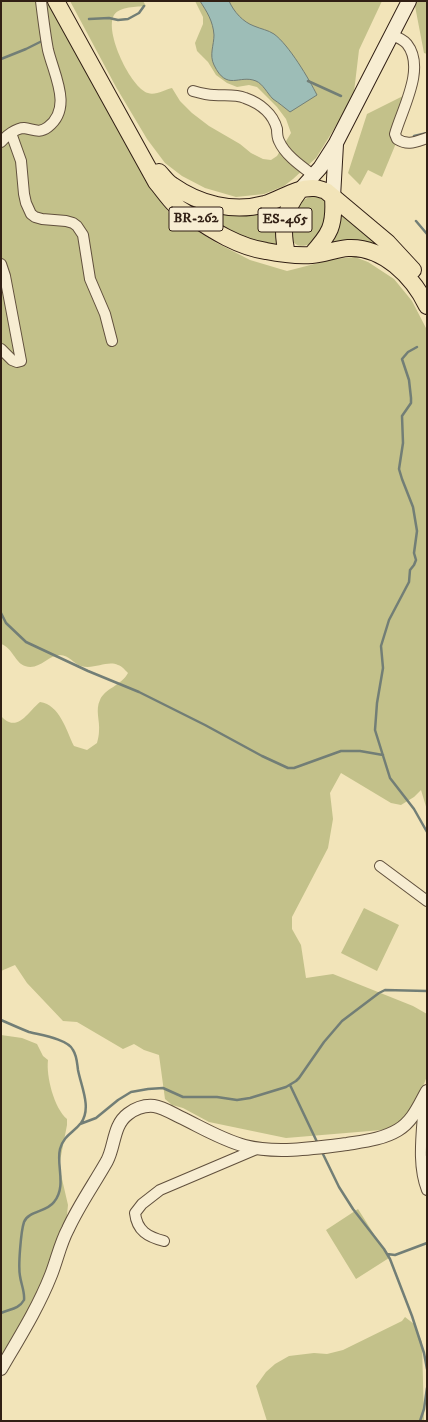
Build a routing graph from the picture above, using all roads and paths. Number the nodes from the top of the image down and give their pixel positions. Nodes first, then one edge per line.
1 (41, 1) edge
2 (56, 1) edge
3 (409, 1) edge
4 (392, 35) junction
5 (193, 91) dead end
6 (11, 133) junction
7 (427, 138) edge
8 (1, 142) edge
9 (134, 144) junction
10 (336, 144) junction
11 (313, 176) junction
12 (300, 190) junction
13 (333, 197) junction
14 (287, 254) junction
15 (312, 255) junction
16 (1, 264) edge
17 (427, 292) edge
18 (427, 306) edge
19 (112, 341) dead end
20 (1, 349) edge
21 (380, 866) dead end
22 (427, 901) edge
23 (426, 1093) edge
24 (259, 1148) junction
25 (427, 1190) edge
26 (164, 1241) dead end
27 (1, 1369) edge

1 - 6 street
2 - 9 highway, BR-262
3 - 4 main road, ES-465
4 - 7 street
4 - 10 main road, ES-465
5 - 11 street
6 - 8 street
6 - 19 street
9 - 12 highway, BR-262
9 - 14 highway, BR-262
10 - 11 main road, ES-465
10 - 13 main road, ES-465
11 - 12 main road, ES-465
12 - 13 highway, BR-262
12 - 14 highway, ES-465
13 - 15 highway, ES-465
13 - 17 highway, BR-262
14 - 15 highway, BR-262
15 - 18 highway, BR-262
16 - 20 street
21 - 22 street
23 - 24 street
23 - 25 street
24 - 26 street
24 - 27 street

